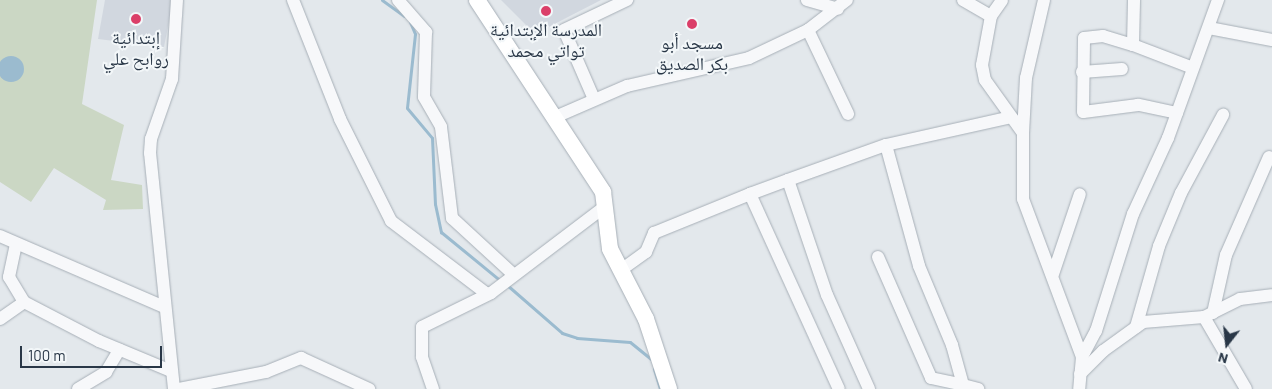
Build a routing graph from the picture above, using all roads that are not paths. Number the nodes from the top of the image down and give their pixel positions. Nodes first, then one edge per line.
1 (177, 0) edge
2 (294, 0) edge
3 (398, 0) edge
4 (477, 0) edge
5 (626, 0) edge
6 (807, 0) edge
7 (963, 0) edge
8 (1002, 0) edge
9 (1044, 0) edge
10 (1134, 0) edge
11 (1218, 0) edge
12 (843, 4) edge
13 (991, 16) junction
14 (1209, 28) junction
15 (808, 30) junction
16 (1272, 40) edge
17 (1133, 45) junction
18 (1193, 68) junction
19 (1122, 69) dead end
20 (1082, 72) junction
21 (594, 99) junction
22 (1177, 113) junction
23 (848, 114) dead end
24 (1223, 115) dead end
25 (1011, 117) junction
26 (553, 118) junction
27 (1023, 133) junction
28 (886, 145) junction
29 (1269, 157) dead end
30 (788, 180) junction
31 (750, 194) junction
32 (1080, 194) dead end
33 (603, 208) junction
34 (0, 236) edge
35 (16, 244) junction
36 (878, 257) dead end
37 (621, 270) junction
38 (1053, 274) junction
39 (507, 280) junction
40 (487, 294) junction
41 (1272, 295) edge
42 (24, 302) junction
43 (164, 307) junction
44 (1209, 315) junction
45 (0, 319) edge
46 (1136, 327) junction
47 (119, 350) junction
48 (1082, 357) junction
49 (171, 371) junction
50 (1080, 374) junction
51 (963, 385) junction
52 (78, 389) edge
53 (174, 389) edge
54 (179, 389) edge
55 (368, 389) edge
56 (433, 389) edge
57 (669, 389) edge
58 (839, 389) edge
59 (869, 389) edge
60 (978, 389) edge
61 (1079, 389) edge
62 (1246, 389) edge

1 - 43 street
2 - 40 street
3 - 39 street
4 - 26 main road
5 - 21 street
6 - 12 street
7 - 13 street
8 - 13 street
9 - 27 street
10 - 17 street
11 - 14 street
12 - 15 street
13 - 25 street
14 - 16 street
14 - 18 street
15 - 21 street
15 - 23 street
17 - 18 street
17 - 20 street
18 - 22 street
19 - 20 street
20 - 22 street
21 - 26 street
22 - 48 street
24 - 46 street
25 - 27 street
25 - 28 street
26 - 33 main road
27 - 38 street
28 - 30 street
28 - 51 street
29 - 44 street
30 - 31 street
30 - 59 street
31 - 37 street
31 - 58 street
32 - 38 street
33 - 37 main road
33 - 39 street
34 - 35 street
35 - 42 street
35 - 43 street
36 - 51 street
37 - 57 main road
38 - 48 street
39 - 40 street
40 - 56 street
41 - 44 street
42 - 45 street
42 - 47 street
43 - 49 street
44 - 46 street
44 - 62 street
46 - 50 street
47 - 49 street
47 - 52 street
48 - 50 street
49 - 53 street
50 - 61 street
51 - 60 street
54 - 55 street

